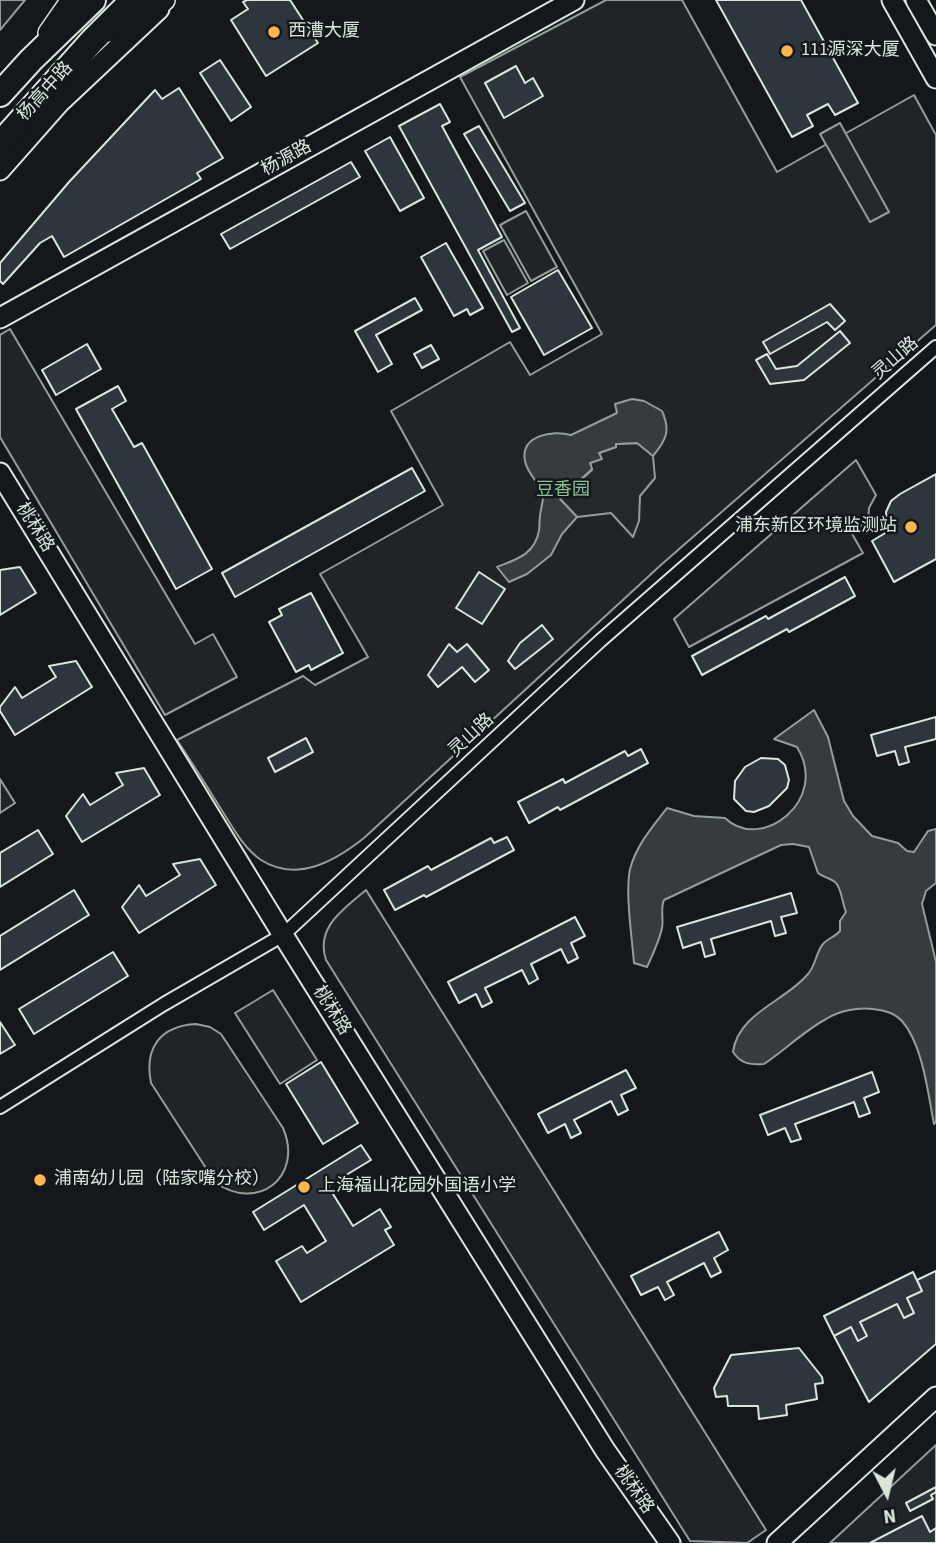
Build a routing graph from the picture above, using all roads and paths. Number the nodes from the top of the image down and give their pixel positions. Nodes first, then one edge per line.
1 (72, 0) edge
2 (93, 0) edge
3 (133, 0) edge
4 (166, 0) edge
5 (574, 0) edge
6 (892, 0) edge
7 (916, 0) edge
8 (936, 35) edge
9 (92, 41) junction
10 (31, 60) junction
11 (936, 78) edge
12 (0, 94) edge
13 (0, 144) edge
14 (0, 170) edge
15 (0, 318) edge
16 (936, 347) edge
17 (0, 473) edge
18 (283, 934) junction
19 (0, 1107) edge
20 (936, 1397) edge
21 (670, 1543) edge
22 (777, 1543) edge

1 - 10 main road, 杨高中路
2 - 10 highway, 杨高中路
3 - 9 highway, 杨高中路
4 - 9 main road, 杨高中路
4 - 14 street
5 - 15 street, 杨源路
6 - 11 street
7 - 8 street
9 - 13 highway, 杨高中路
10 - 12 highway, 杨高中路
16 - 18 street, 灵山路
17 - 18 street, 桃林路
18 - 19 street, 灵山路
18 - 21 street, 桃林路
20 - 22 street

